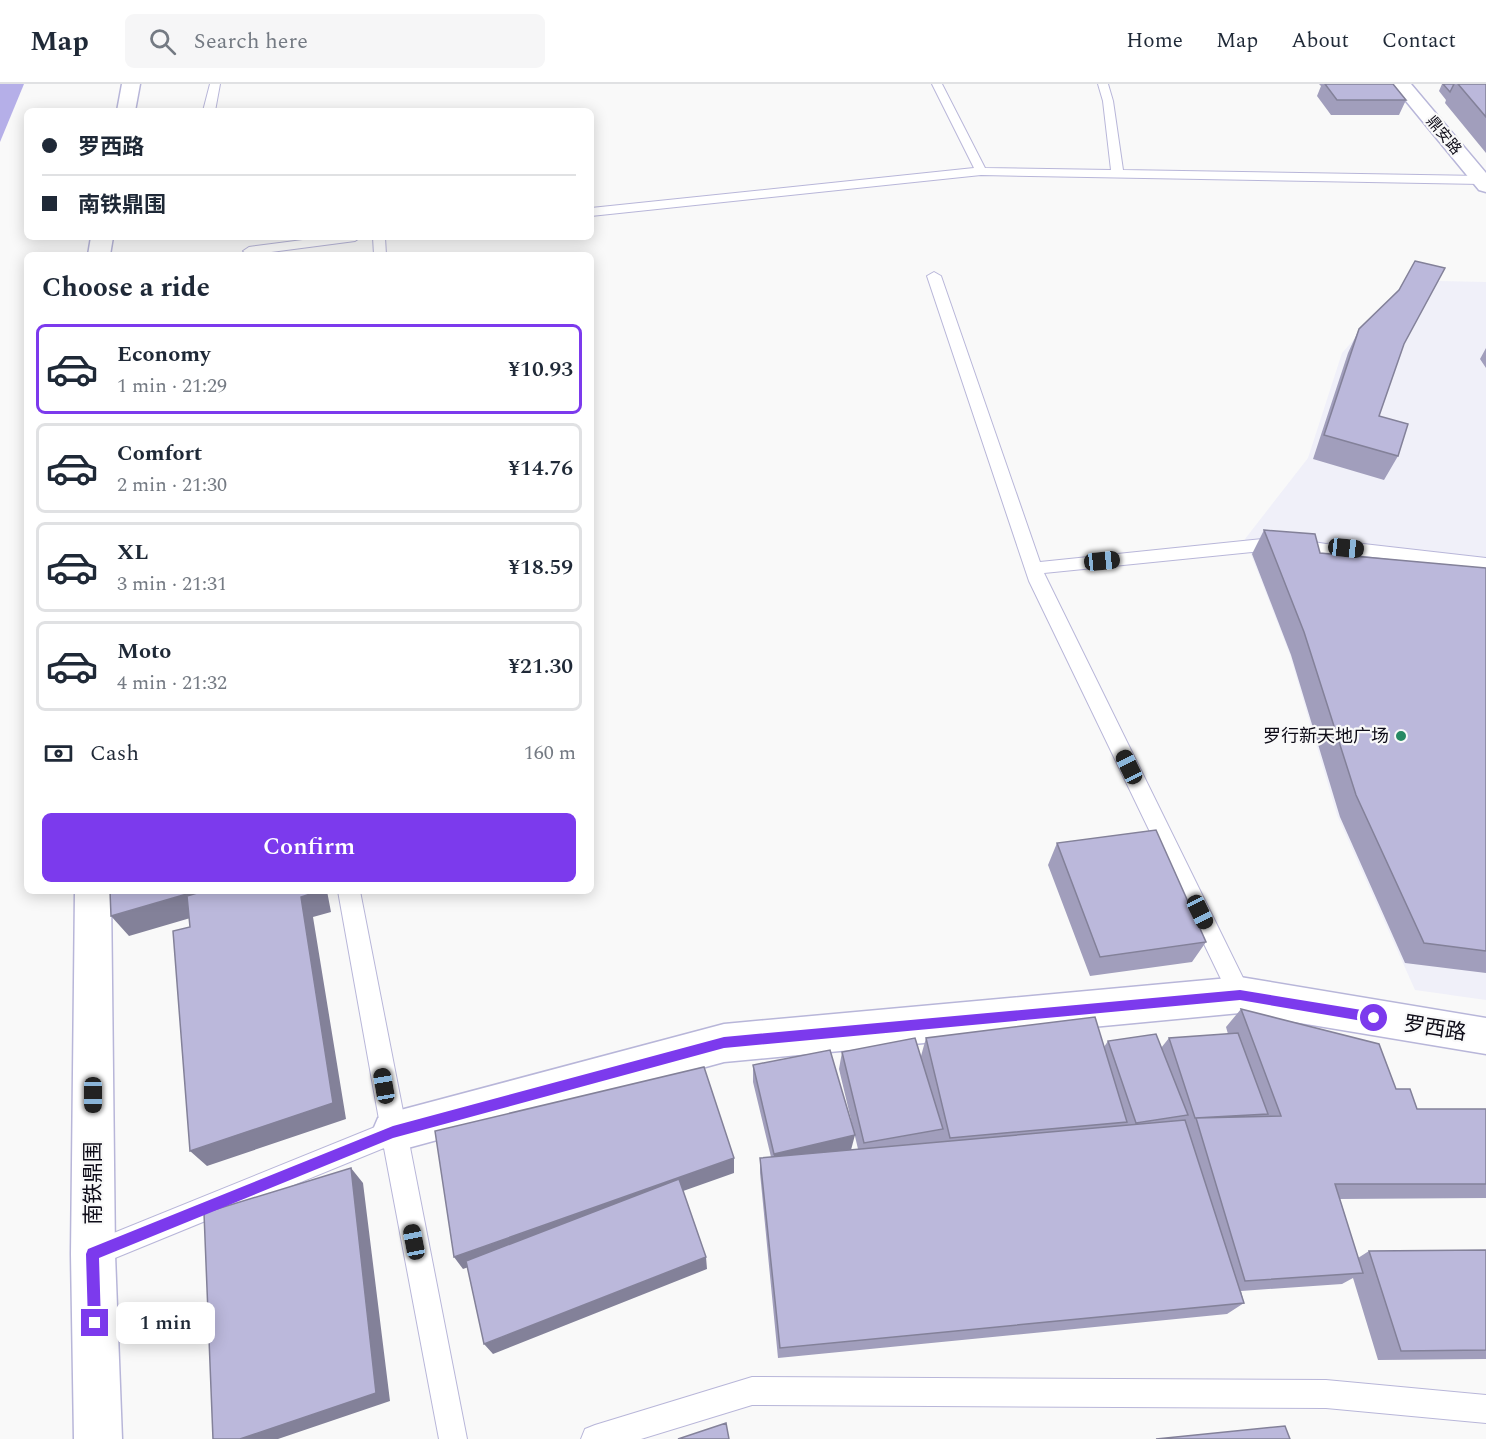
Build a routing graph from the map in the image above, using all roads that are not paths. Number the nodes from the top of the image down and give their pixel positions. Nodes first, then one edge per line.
1 (131, 84) edge
2 (215, 84) edge
3 (937, 84) edge
4 (1103, 84) edge
5 (1401, 84) edge
6 (127, 108) edge
7 (210, 108) edge
8 (981, 171) junction
9 (1117, 173) junction
10 (1484, 182) edge
11 (594, 212) edge
12 (335, 240) edge
13 (257, 252) edge
14 (934, 276) dead end
15 (1326, 550) junction
16 (1486, 564) edge
17 (1034, 568) junction
18 (1325, 579) edge
19 (93, 894) edge
20 (350, 894) edge
21 (1240, 995) junction
22 (1486, 1036) edge
23 (393, 1132) junction
24 (93, 1254) junction
25 (1486, 1409) edge
26 (98, 1439) edge
27 (453, 1439) edge
28 (595, 1439) edge

1 - 6 street
2 - 7 lane
3 - 8 lane
4 - 9 lane
5 - 10 street, 鼎安路
8 - 9 lane
8 - 11 lane
9 - 10 lane
12 - 13 lane
14 - 17 lane
15 - 16 lane
15 - 17 lane
15 - 18 lane
17 - 21 lane
19 - 24 street, 南铁鼎围
20 - 23 lane
21 - 22 street, 罗西路
21 - 23 street, 罗西路
23 - 24 lane, 罗西路
23 - 27 lane
24 - 26 street, 南铁鼎围
25 - 28 lane

